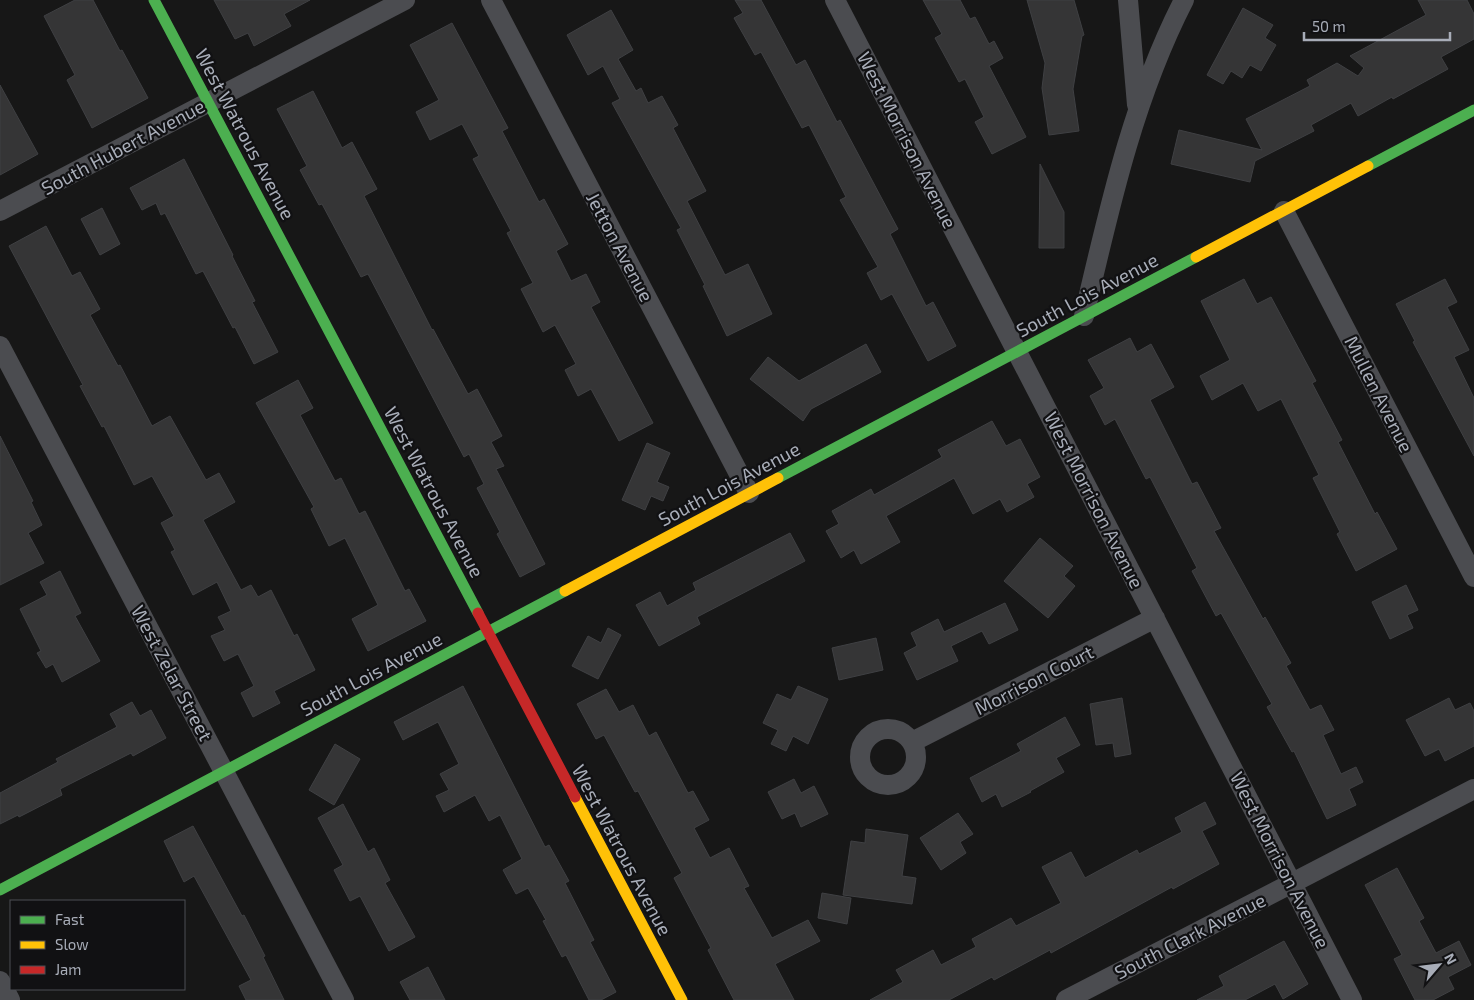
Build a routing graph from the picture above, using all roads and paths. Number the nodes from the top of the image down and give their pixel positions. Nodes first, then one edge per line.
1 (154, 0) edge
2 (405, 0) edge
3 (491, 0) edge
4 (835, 0) edge
5 (1128, 0) edge
6 (1184, 0) edge
7 (208, 103) junction
8 (1137, 110) junction
9 (1474, 110) edge
10 (0, 211) edge
11 (1284, 211) junction
12 (1084, 316) junction
13 (0, 346) edge
14 (1017, 352) junction
15 (749, 493) junction
16 (1474, 577) edge
17 (1155, 618) junction
18 (488, 632) junction
19 (912, 742) dead end
20 (224, 772) junction
21 (1474, 789) edge
22 (1292, 883) junction
23 (0, 890) edge
24 (0, 981) edge
25 (10, 1000) edge
26 (344, 1000) edge
27 (682, 1000) edge
28 (1066, 1000) edge
29 (1352, 1000) edge

1 - 7 street, West Watrous Avenue
2 - 7 street, South Hubert Avenue
3 - 15 street, Jetton Avenue
4 - 14 street, West Morrison Avenue
5 - 8 street
6 - 8 street
7 - 10 street, South Hubert Avenue
7 - 18 street, West Watrous Avenue
8 - 12 street
9 - 11 street, South Lois Avenue
11 - 12 street, South Lois Avenue
11 - 16 street, Mullen Avenue
12 - 14 street, South Lois Avenue
13 - 20 street, West Zelar Street
14 - 15 street, South Lois Avenue
14 - 17 street, West Morrison Avenue
15 - 18 street, South Lois Avenue
17 - 19 street, Morrison Court
17 - 22 street, West Morrison Avenue
18 - 20 street, South Lois Avenue
18 - 27 street, West Watrous Avenue
20 - 23 street, South Lois Avenue
20 - 26 street, West Zelar Street
21 - 22 street, South Clark Avenue
22 - 28 street, South Clark Avenue
22 - 29 street, West Morrison Avenue
24 - 25 street

